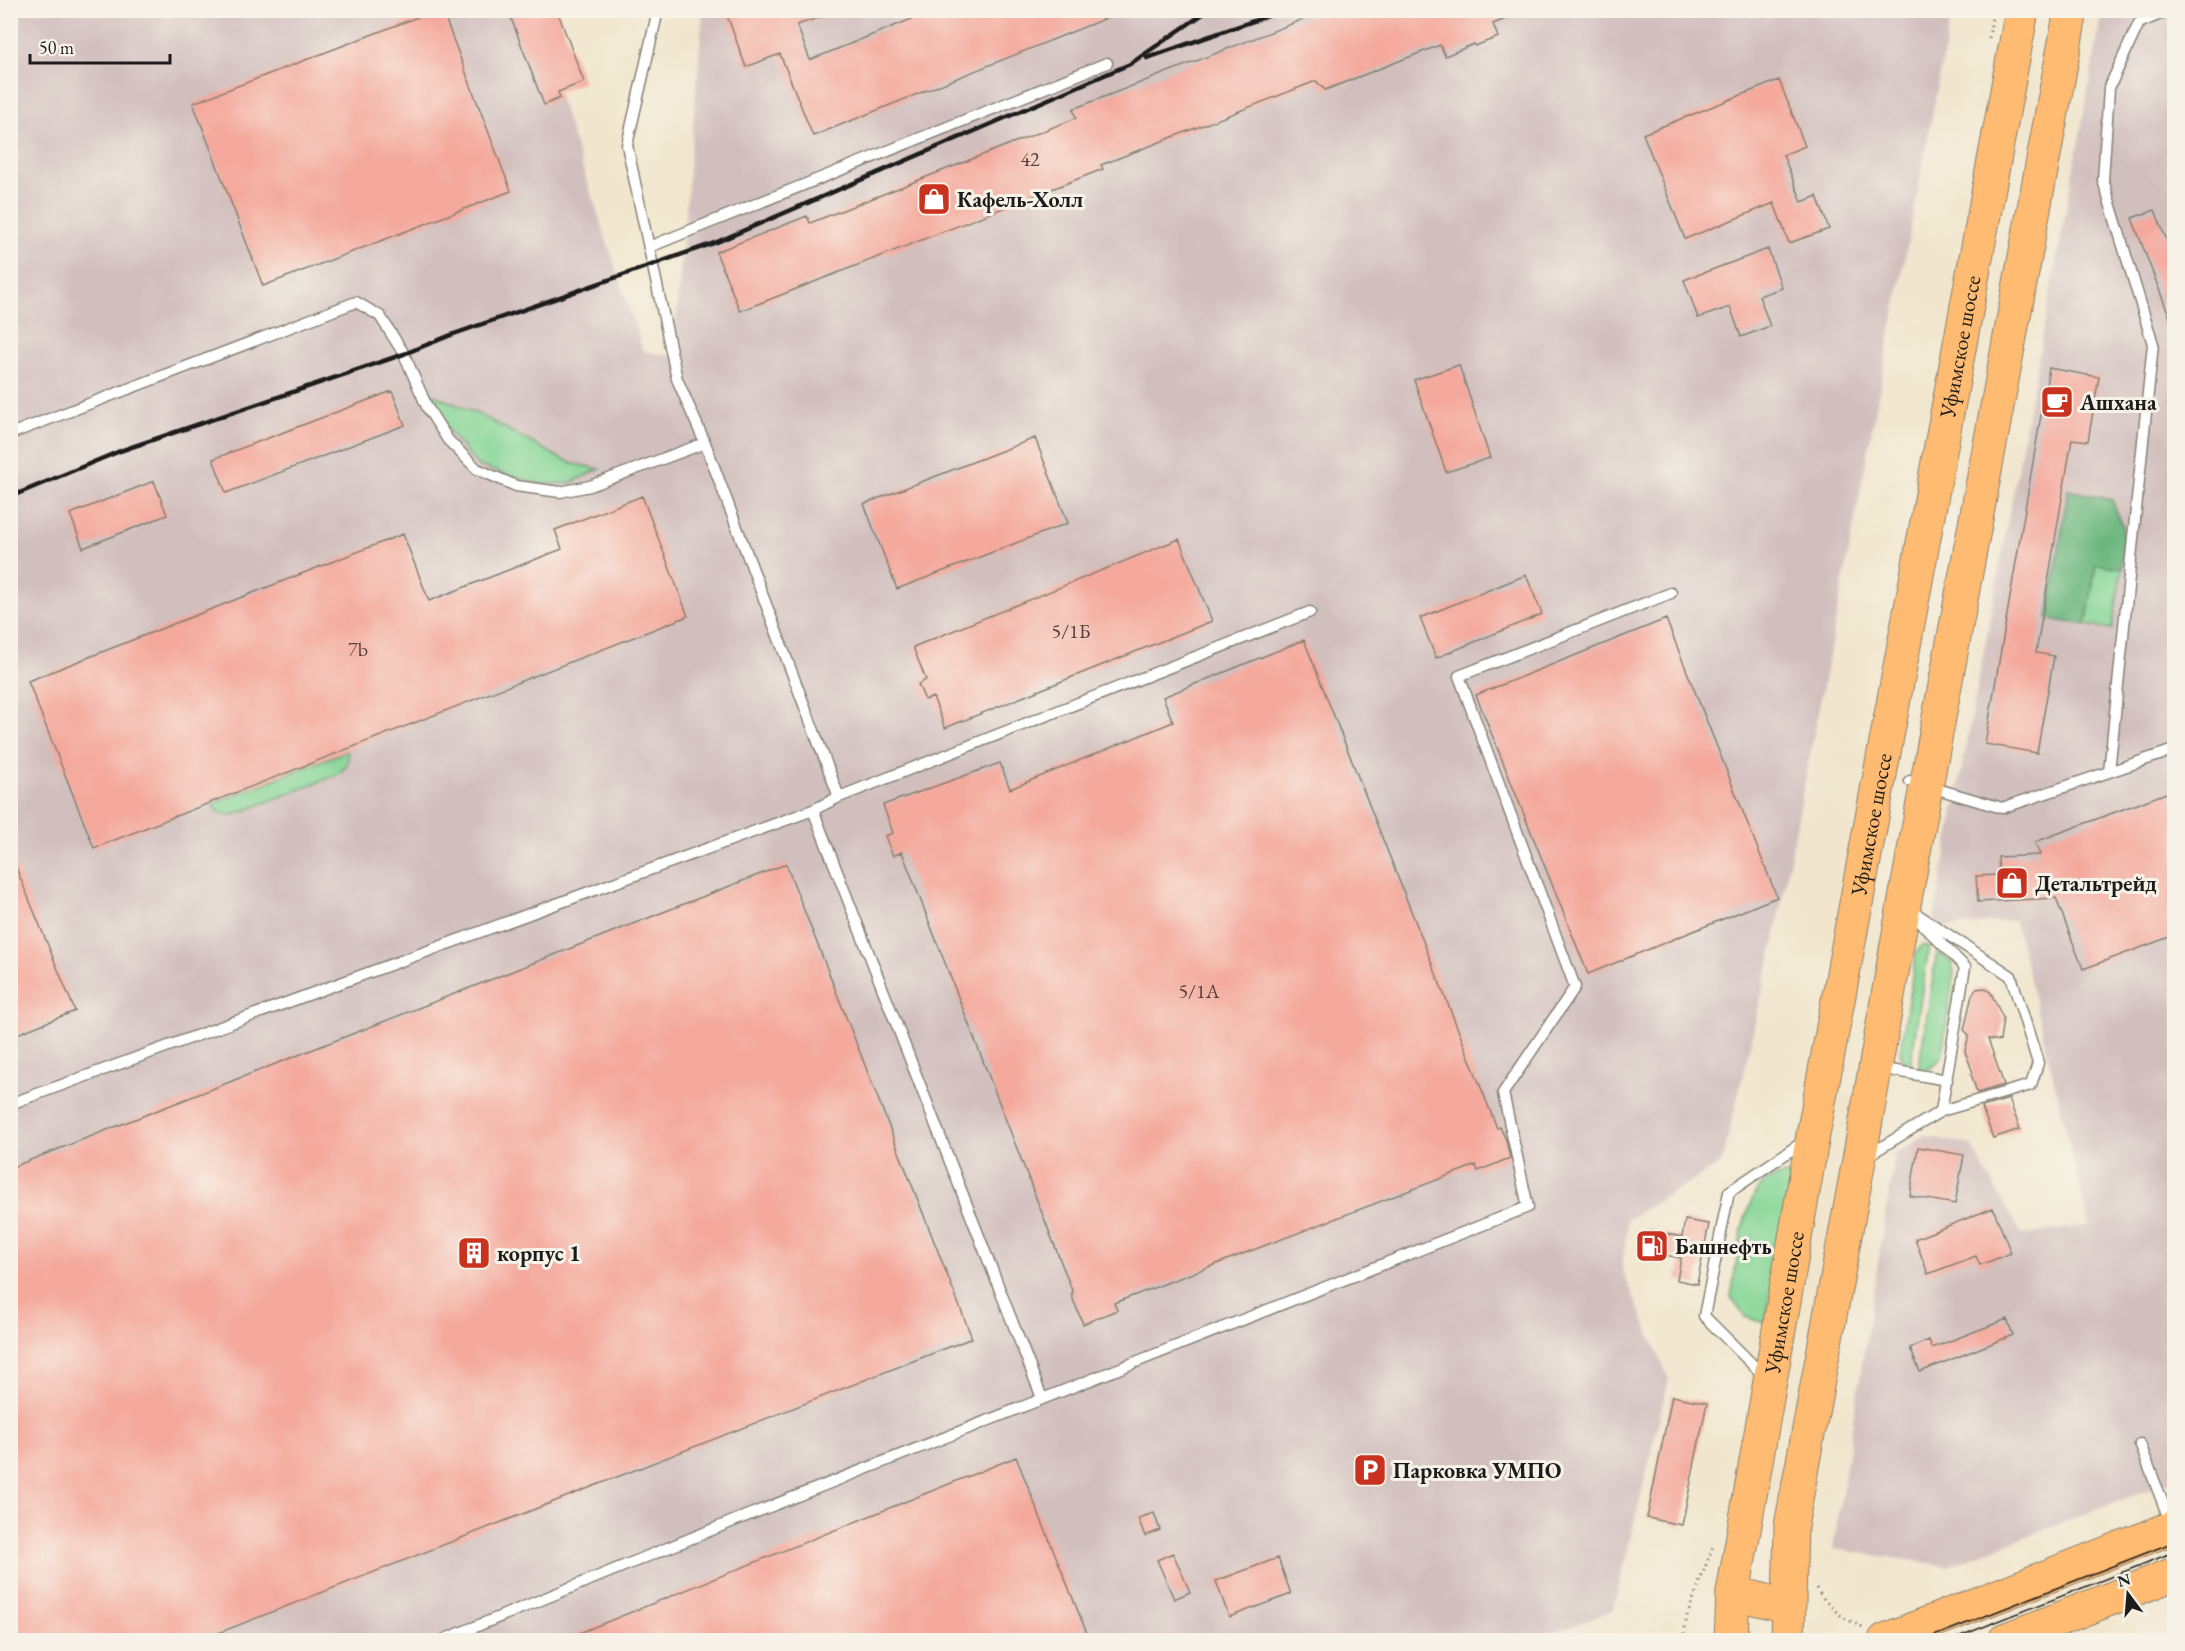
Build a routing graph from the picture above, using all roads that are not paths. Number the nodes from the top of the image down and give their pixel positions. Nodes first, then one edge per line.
1 (658, 10) edge
2 (2022, 10) edge
3 (2071, 10) edge
4 (2170, 10) edge
5 (1107, 63) dead end
6 (649, 247) junction
7 (10, 434) edge
8 (705, 443) junction
9 (1671, 593) dead end
10 (1311, 612) dead end
11 (2175, 750) edge
12 (2109, 772) junction
13 (1918, 784) junction
14 (839, 797) junction
15 (813, 810) junction
16 (1904, 905) junction
17 (1876, 1068) junction
18 (1947, 1080) junction
19 (10, 1104) edge
20 (1941, 1111) junction
21 (1813, 1135) junction
22 (1859, 1160) junction
23 (1770, 1381) junction
24 (1041, 1398) junction
25 (2140, 1443) dead end
26 (2174, 1527) edge
27 (2175, 1574) edge
28 (1732, 1593) junction
29 (1788, 1606) junction
30 (1875, 1634) edge
31 (443, 1641) edge
32 (1731, 1641) edge
33 (1788, 1641) edge
34 (2005, 1641) edge

1 - 6 lane
2 - 21 main road, Уфимское шоссе
3 - 13 main road, Уфимское шоссе
4 - 12 lane
5 - 6 lane
6 - 8 lane
7 - 8 lane
8 - 14 lane
9 - 24 lane
10 - 14 lane
11 - 12 lane
12 - 13 lane
13 - 16 main road, Уфимское шоссе
14 - 15 lane
15 - 19 lane
15 - 24 lane
16 - 17 main road, Уфимское шоссе
16 - 18 lane
16 - 20 lane
17 - 18 lane
17 - 22 main road, Уфимское шоссе
18 - 20 lane
20 - 22 lane
21 - 23 main road, Уфимское шоссе
21 - 23 lane
22 - 29 main road, Уфимское шоссе
23 - 28 main road, Уфимское шоссе
24 - 31 lane
25 - 26 lane
26 - 30 main road
27 - 34 main road
28 - 29 main road
28 - 32 main road, Уфимское шоссе
29 - 33 main road, Уфимское шоссе

